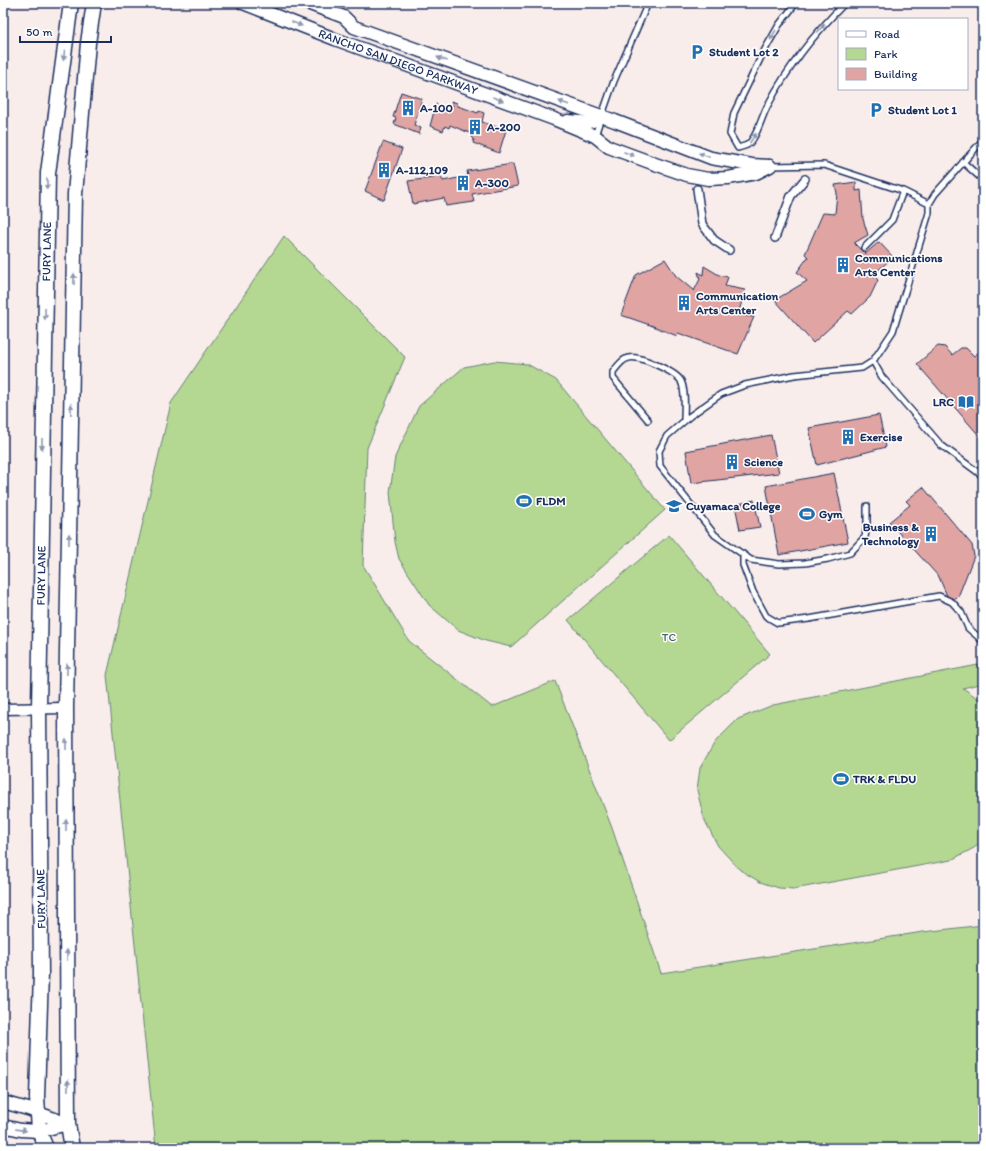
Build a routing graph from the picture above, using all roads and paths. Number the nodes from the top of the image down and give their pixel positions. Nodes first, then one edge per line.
1 (72, 3) edge
2 (94, 3) edge
3 (243, 3) edge
4 (307, 3) edge
5 (648, 3) edge
6 (796, 3) edge
7 (845, 3) edge
8 (601, 116) junction
9 (554, 119) junction
10 (595, 136) junction
11 (983, 140) edge
12 (963, 162) junction
13 (770, 166) junction
14 (805, 179) dead end
15 (983, 180) edge
16 (697, 189) dead end
17 (903, 192) junction
18 (929, 204) junction
19 (775, 238) dead end
20 (864, 248) dead end
21 (730, 250) dead end
22 (873, 361) junction
23 (648, 420) dead end
24 (684, 421) junction
25 (983, 476) edge
26 (867, 506) dead end
27 (743, 554) junction
28 (983, 641) edge
29 (66, 708) junction
30 (3, 709) edge
31 (39, 709) junction
32 (3, 1102) edge
33 (38, 1113) junction
34 (68, 1124) junction
35 (3, 1126) edge
36 (39, 1131) junction
37 (46, 1148) edge
38 (72, 1148) edge

1 -> 31 main road, FURY LANE
29 -> 2 main road
3 -> 9 street, RANCHO SAN DIEGO PARKWAY
8 -> 4 street, RANCHO SAN DIEGO PARKWAY
5 - 8 lane
6 -> 7 lane
8 - 9 street
8 - 10 lane
13 -> 8 street, RANCHO SAN DIEGO PARKWAY
9 - 10 street
10 -> 13 street
11 - 12 lane
12 - 15 lane
12 - 18 lane
13 - 17 lane
14 - 19 street
16 - 21 street
17 - 18 lane
17 - 20 lane
18 - 22 lane
22 - 24 lane
22 - 25 lane
23 - 24 lane
24 - 27 lane
26 - 27 lane
27 - 28 lane
29 - 31 street
34 -> 29 main road
30 - 31 street
31 - 33 main road, FURY LANE
32 - 33 street
33 - 34 street
33 - 36 main road, FURY LANE
34 - 36 street
34 - 38 main road
35 -> 36 street
36 - 37 main road, FURY LANE

